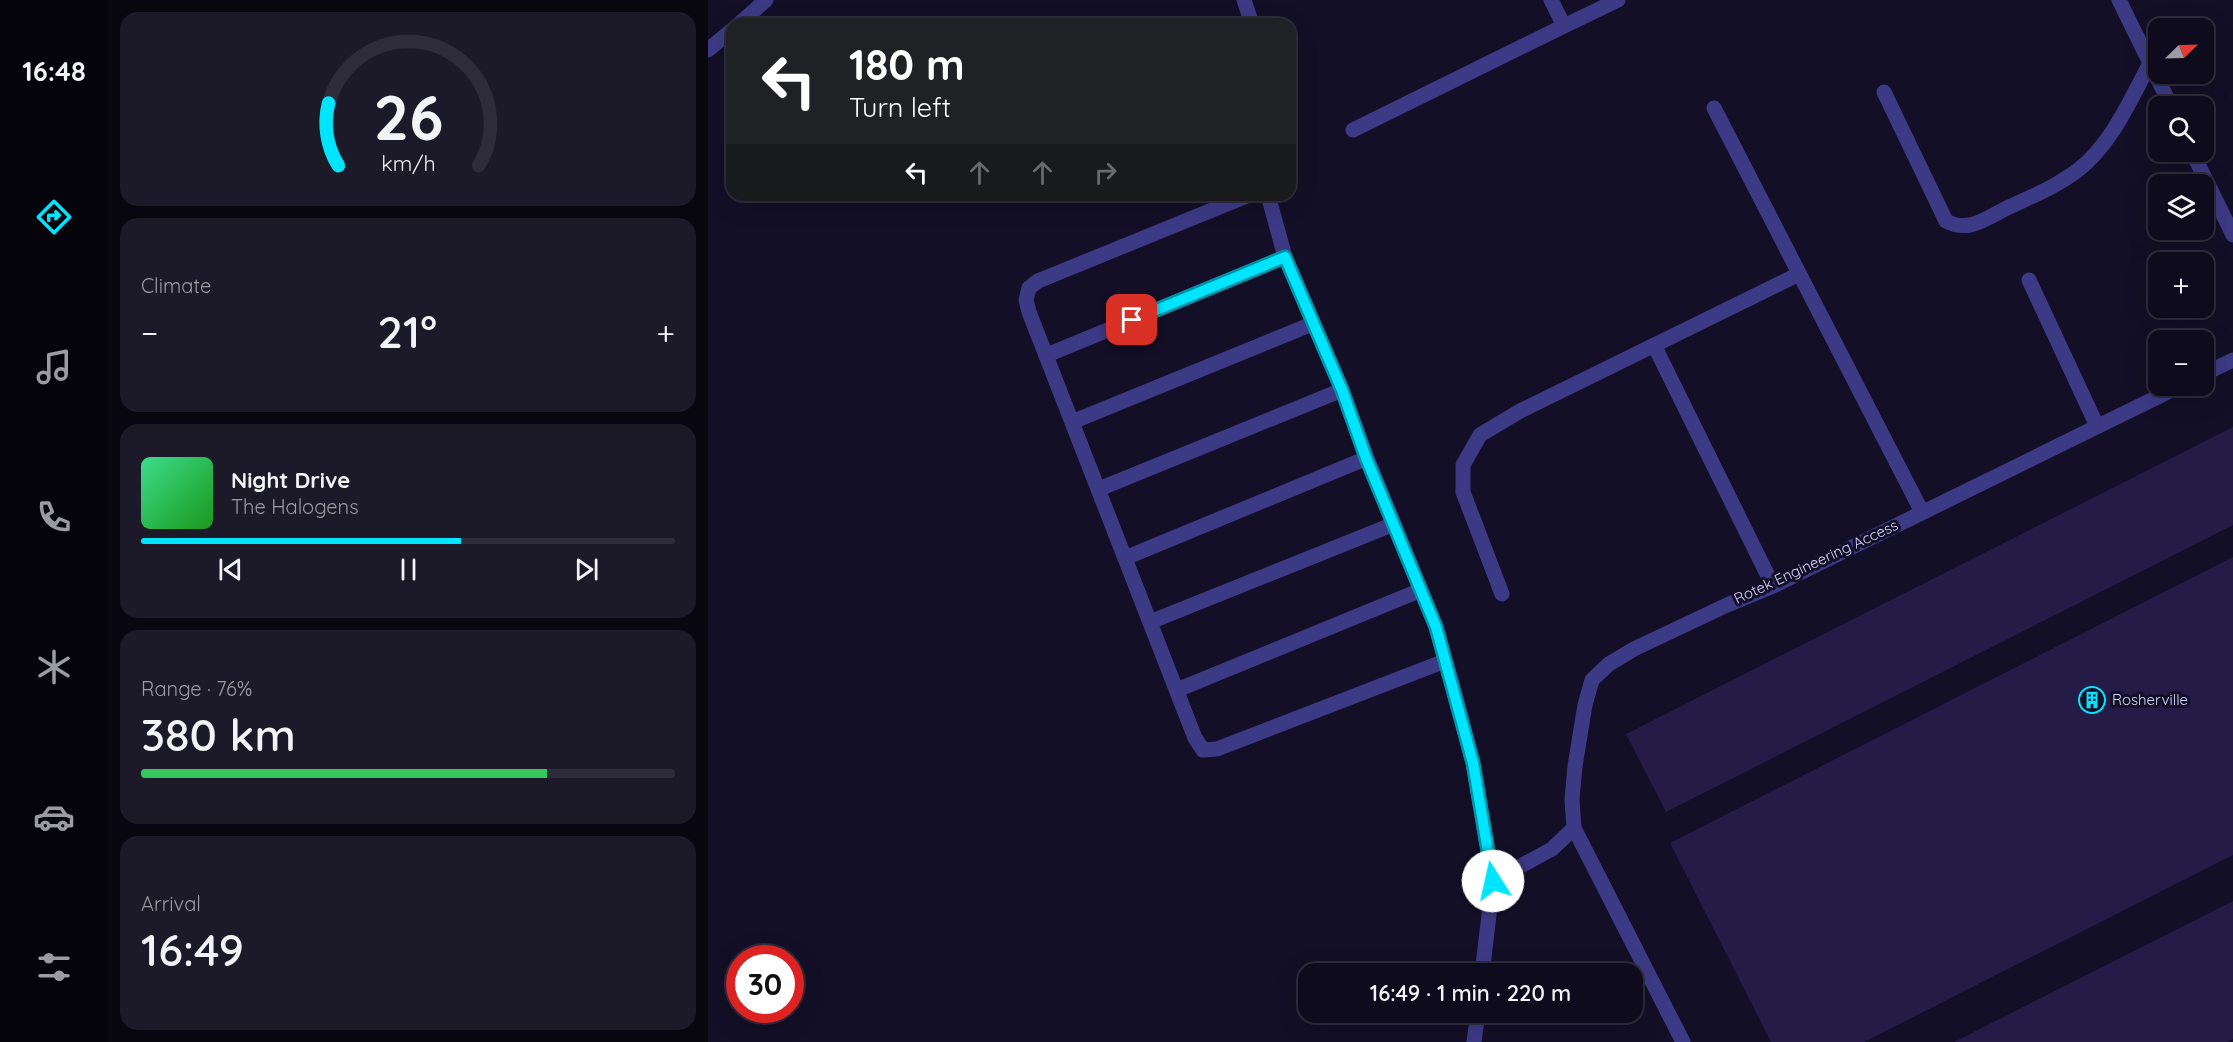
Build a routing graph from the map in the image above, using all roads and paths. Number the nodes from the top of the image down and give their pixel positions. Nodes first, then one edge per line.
1 (766, 0) edge
2 (1244, 0) edge
3 (1551, 0) edge
4 (1618, 0) edge
5 (2119, 0) edge
6 (746, 18) edge
7 (1250, 18) edge
8 (1564, 26) junction
9 (726, 35) edge
10 (708, 51) edge
11 (2148, 59) edge
12 (2148, 67) edge
13 (1884, 92) dead end
14 (1714, 108) dead end
15 (1353, 130) dead end
16 (2197, 162) edge
17 (1234, 201) edge
18 (1270, 201) edge
19 (2233, 235) edge
20 (1285, 257) junction
21 (1799, 274) junction
22 (2029, 280) dead end
23 (1312, 324) junction
24 (1654, 345) junction
25 (1047, 355) junction
26 (2233, 360) edge
27 (2214, 369) edge
28 (1342, 390) junction
29 (2159, 396) edge
30 (1072, 422) junction
31 (2097, 426) junction
32 (1366, 458) junction
33 (1099, 489) junction
34 (1922, 512) junction
35 (1394, 524) junction
36 (1125, 558) junction
37 (1773, 586) junction
38 (1421, 590) junction
39 (1502, 594) dead end
40 (1150, 622) junction
41 (1445, 661) junction
42 (1177, 690) junction
43 (1574, 828) junction
44 (1493, 881) junction
45 (1483, 963) edge
46 (1477, 1023) edge
47 (1474, 1042) edge
48 (1683, 1042) edge

1 - 6 street
2 - 7 street
3 - 8 street
4 - 8 street
5 - 11 street
8 - 15 street
9 - 10 street
12 - 13 street
14 - 21 street
16 - 19 street
17 - 25 street
18 - 20 street
20 - 23 street
20 - 25 street
21 - 24 street
21 - 34 street
22 - 31 street
23 - 28 street
23 - 30 street
24 - 37 street
24 - 39 street
25 - 30 street
26 - 27 street
28 - 32 street
28 - 33 street
29 - 31 street, Rotek Engineering Access
30 - 33 street
31 - 34 street, Rotek Engineering Access
32 - 35 street
32 - 36 street
33 - 36 street
34 - 37 street, Rotek Engineering Access
35 - 38 street
35 - 40 street
36 - 40 street
37 - 43 street, Rotek Engineering Access
38 - 41 street
38 - 42 street
40 - 42 street
41 - 42 street
41 - 44 street
43 - 44 street
43 - 48 street, Rotek Engineering Access
44 - 45 street
46 - 47 street

